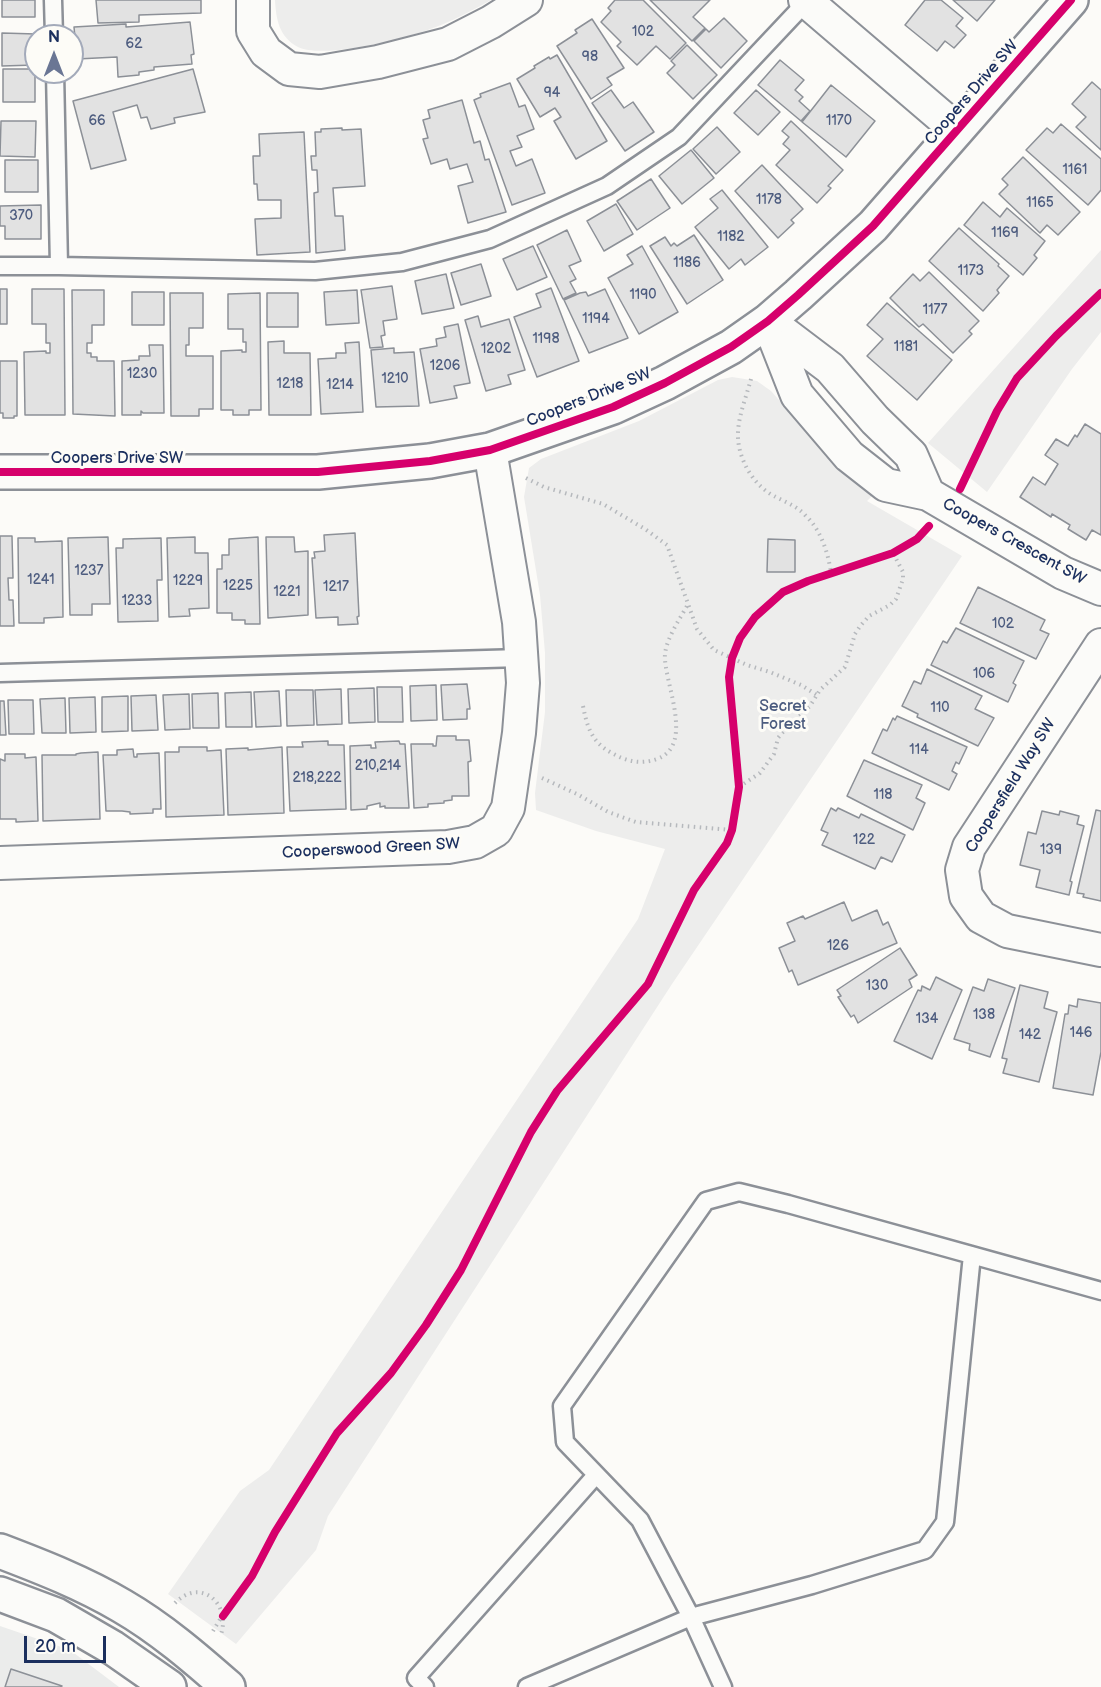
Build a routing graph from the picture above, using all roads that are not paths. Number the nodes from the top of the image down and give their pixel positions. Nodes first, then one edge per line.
1 (53, 0) edge
2 (253, 0) edge
3 (526, 0) edge
4 (1071, 0) edge
5 (807, 1) edge
6 (54, 24) edge
7 (55, 84) edge
8 (957, 130) junction
9 (0, 266) edge
10 (59, 266) junction
11 (768, 321) junction
12 (490, 450) junction
13 (0, 472) edge
14 (928, 494) junction
15 (1101, 589) edge
16 (1101, 645) edge
17 (521, 658) junction
18 (0, 674) edge
19 (0, 863) edge
20 (1101, 950) edge
21 (972, 1255) junction
22 (1101, 1291) edge
23 (596, 1475) junction
24 (0, 1551) edge
25 (0, 1594) edge
26 (691, 1617) junction
27 (169, 1687) edge
28 (228, 1687) edge
29 (425, 1687) edge
30 (527, 1687) edge
31 (723, 1687) edge

1 - 6 lane
2 - 3 street
4 - 8 street, Coopers Drive SW
5 - 8 street
5 - 10 lane
7 - 10 lane
8 - 11 street, Coopers Drive SW
9 - 10 lane
11 - 12 street, Coopers Drive SW
11 - 14 street, Coopers Crescent SW
11 - 14 street, Coopers Crescent SW
12 - 13 street, Coopers Drive SW
12 - 17 street, Cooperswood Green SW
14 - 15 street, Coopers Crescent SW
16 - 20 street, Coopersfield Way SW
17 - 18 lane
17 - 19 street, Cooperswood Green SW
21 - 22 lane
21 - 23 lane
21 - 26 lane
23 - 26 lane
23 - 29 lane
24 - 28 street
25 - 27 street
26 - 30 lane
26 - 31 lane

